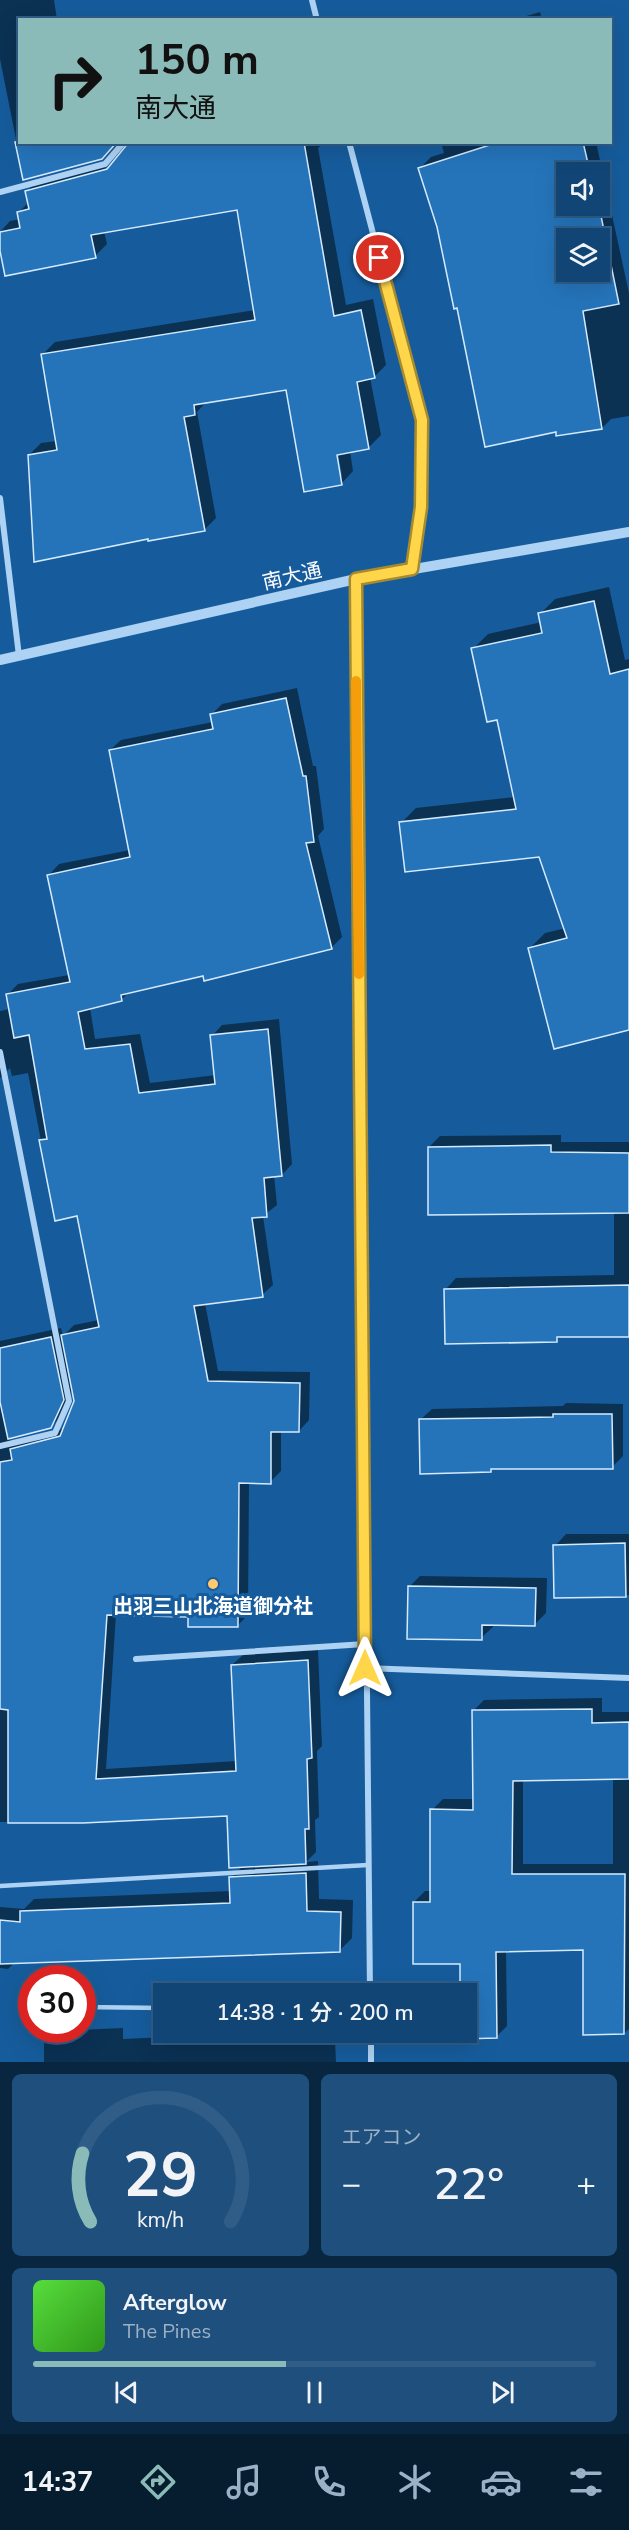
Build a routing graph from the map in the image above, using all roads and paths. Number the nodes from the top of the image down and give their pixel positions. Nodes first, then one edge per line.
1 (312, 0) edge
2 (316, 18) edge
3 (122, 144) edge
4 (350, 144) edge
5 (0, 192) edge
6 (0, 498) edge
7 (629, 532) edge
8 (412, 569) junction
9 (356, 579) junction
10 (18, 656) junction
11 (0, 660) edge
12 (0, 1052) edge
13 (0, 1446) edge
14 (365, 1644) junction
15 (136, 1659) dead end
16 (365, 1668) junction
17 (629, 1677) edge
18 (368, 1865) junction
19 (0, 1886) edge
20 (370, 1983) edge
21 (96, 2007) edge
22 (153, 2008) edge
23 (371, 2043) edge
24 (371, 2062) edge

1 - 2 street
3 - 5 street
4 - 8 street
6 - 10 street
7 - 8 street, 南大通
8 - 9 street, 南大通
9 - 10 street, 南大通
9 - 14 street
10 - 11 street, 南大通
12 - 13 street
14 - 15 street
14 - 16 street
16 - 17 street
16 - 18 street
18 - 19 lane
18 - 20 street
21 - 22 lane
23 - 24 street

